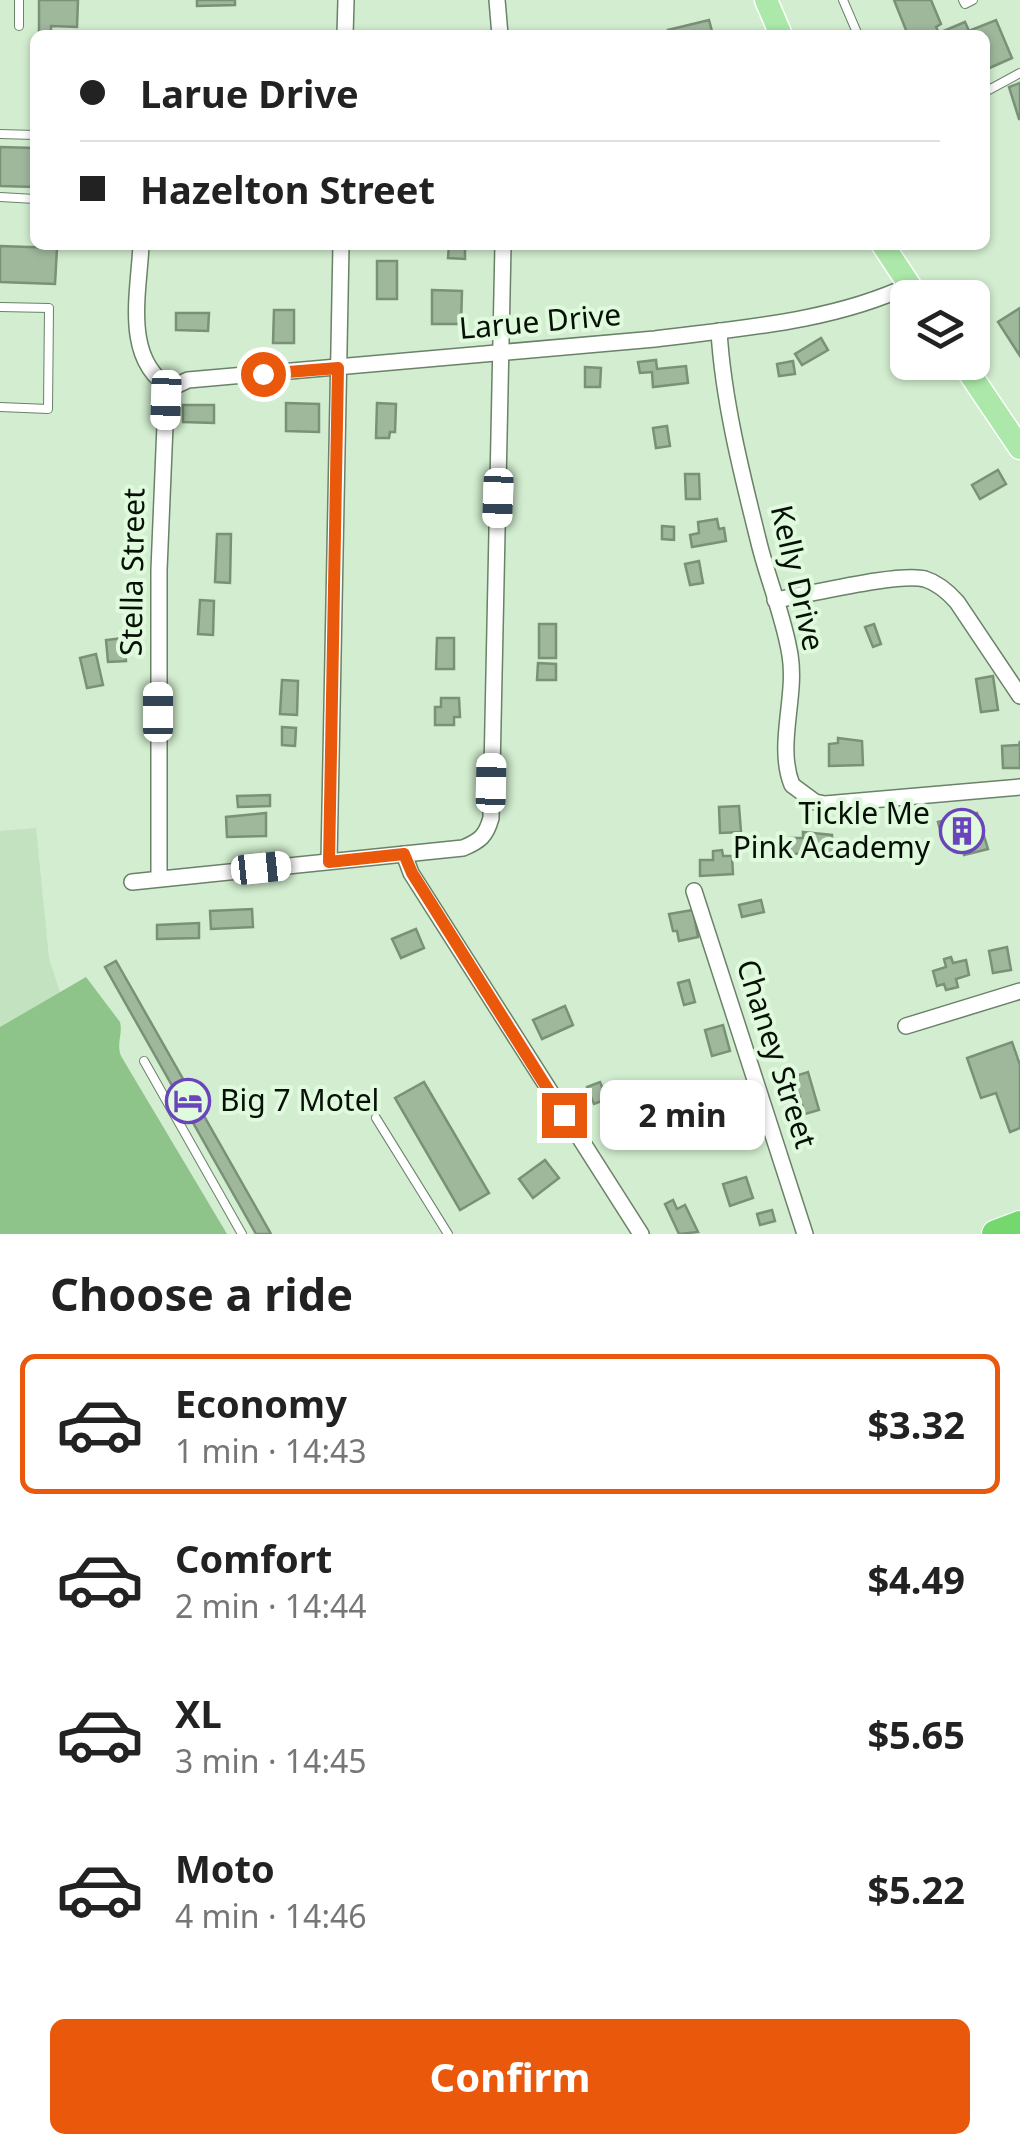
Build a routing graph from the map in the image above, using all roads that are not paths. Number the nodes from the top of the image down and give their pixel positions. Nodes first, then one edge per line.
1 (19, 0) edge
2 (346, 0) edge
3 (496, 0) edge
4 (766, 0) edge
5 (843, 0) edge
6 (963, 0) edge
7 (973, 0) edge
8 (18, 26) dead end
9 (345, 30) edge
10 (499, 30) edge
11 (779, 30) edge
12 (856, 30) edge
13 (1020, 73) edge
14 (990, 89) edge
15 (0, 134) edge
16 (30, 135) edge
17 (0, 197) edge
18 (30, 198) edge
19 (141, 250) edge
20 (341, 250) edge
21 (503, 250) edge
22 (887, 250) edge
23 (907, 280) edge
24 (890, 298) edge
25 (0, 307) edge
26 (718, 331) junction
27 (501, 353) junction
28 (338, 368) junction
29 (974, 380) edge
30 (171, 388) junction
31 (0, 407) edge
32 (1020, 448) edge
33 (776, 600) junction
34 (1020, 696) edge
35 (1020, 787) edge
36 (404, 854) junction
37 (329, 862) junction
38 (159, 878) junction
39 (132, 882) dead end
40 (694, 892) dead end
41 (1020, 991) edge
42 (906, 1026) dead end
43 (144, 1062) dead end
44 (376, 1118) dead end
45 (1020, 1224) edge
46 (242, 1234) edge
47 (448, 1234) edge
48 (641, 1234) edge
49 (805, 1234) edge
50 (996, 1234) edge

1 - 8 lane
2 - 9 street
3 - 10 street
4 - 11 main road
5 - 12 lane
6 - 7 lane
13 - 14 lane
15 - 16 lane
17 - 18 lane
19 - 30 street
20 - 28 street
21 - 27 street
22 - 23 main road
24 - 26 street, Larue Drive
25 - 31 lane
26 - 27 street, Larue Drive
26 - 33 street, Kelly Drive
27 - 28 street, Larue Drive
27 - 36 street
28 - 30 street, Larue Drive
28 - 37 street
29 - 32 main road
30 - 38 street, Stella Street
33 - 34 street
33 - 35 street, Kelly Drive
36 - 37 street
36 - 48 street
37 - 38 street
38 - 39 street
40 - 49 street, Chaney Street
41 - 42 street
43 - 46 lane
44 - 47 lane
45 - 50 highway

